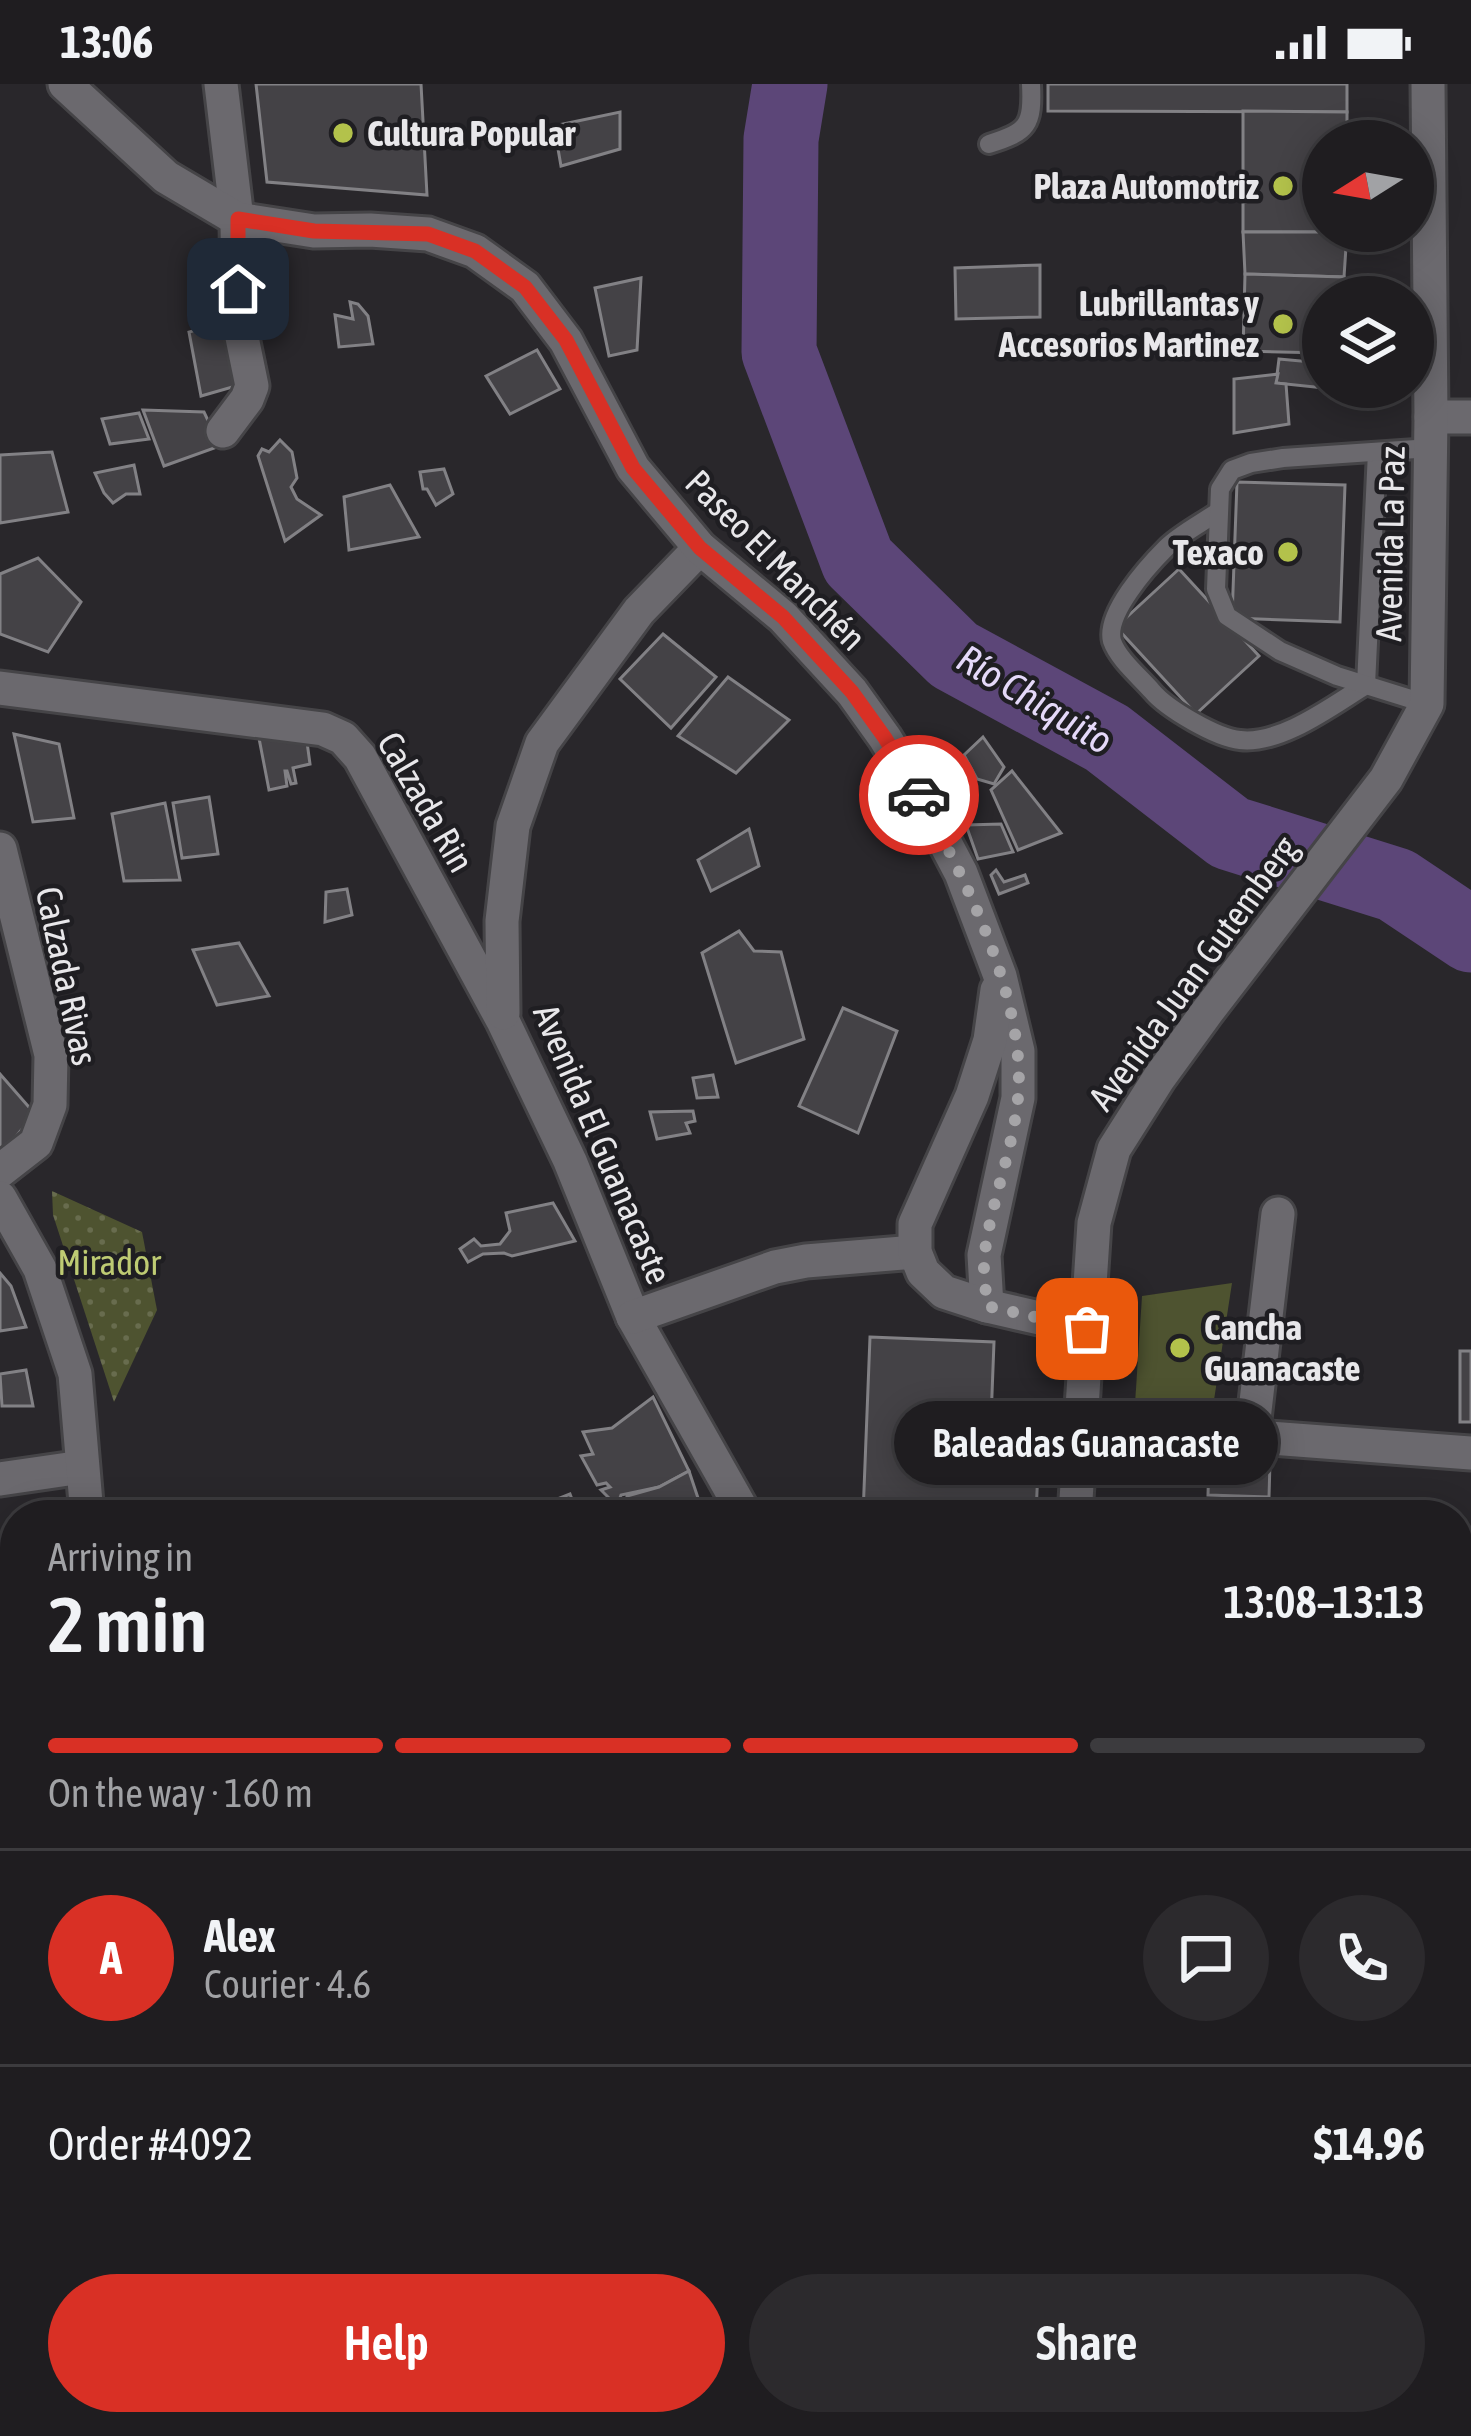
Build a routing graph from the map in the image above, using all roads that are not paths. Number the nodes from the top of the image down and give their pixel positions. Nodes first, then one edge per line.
1 (65, 84) edge
2 (221, 84) edge
3 (1031, 84) edge
4 (1428, 84) edge
5 (989, 144) dead end
6 (238, 219) junction
7 (1471, 417) edge
8 (223, 431) dead end
9 (1431, 433) junction
10 (1377, 452) junction
11 (1219, 511) junction
12 (700, 548) junction
13 (1366, 685) junction
14 (0, 688) edge
15 (1427, 704) junction
16 (1386, 779) joint
17 (0, 849) edge
18 (1000, 976) junction
19 (503, 1021) junction
20 (0, 1171) edge
21 (0, 1198) edge
22 (1278, 1214) dead end
23 (915, 1252) junction
24 (987, 1306) junction
25 (633, 1317) junction
26 (1087, 1329) junction
27 (1081, 1424) junction
28 (1252, 1436) junction
29 (1471, 1453) edge
30 (82, 1468) junction
31 (0, 1479) edge
32 (85, 1500) edge
33 (737, 1500) edge
34 (1077, 1500) edge

1 - 6 street, Paseo El Manchén
2 - 6 street
3 - 5 lane
4 - 9 street, Avenida La Paz
6 - 8 street
6 - 12 street, Paseo El Manchén
7 - 9 street
9 - 10 lane
9 - 15 street, Avenida La Paz
10 - 11 lane
10 - 13 lane
11 - 13 lane
11 - 13 lane
12 - 18 street, Paseo El Manchén
12 - 19 street, Avenida El Guanacaste
13 - 15 lane
14 - 19 street, Calzada Rin
15 - 16 street, Avenida La Paz
16 - 26 street, Avenida Juan Gutemberg
17 - 20 street, Calzada Rivas
18 - 23 street, Paseo El Manchén
18 - 24 street, Paseo El Manchén
19 - 25 street, Avenida El Guanacaste
21 - 30 street
22 - 28 street
23 - 24 street
23 - 25 street
24 - 26 street
25 - 33 street, Avenida El Guanacaste
26 - 27 street, Avenida Juan Gutemberg
27 - 28 street
27 - 34 street, Avenida Juan Gutemberg
28 - 29 street
30 - 31 street
30 - 32 street

